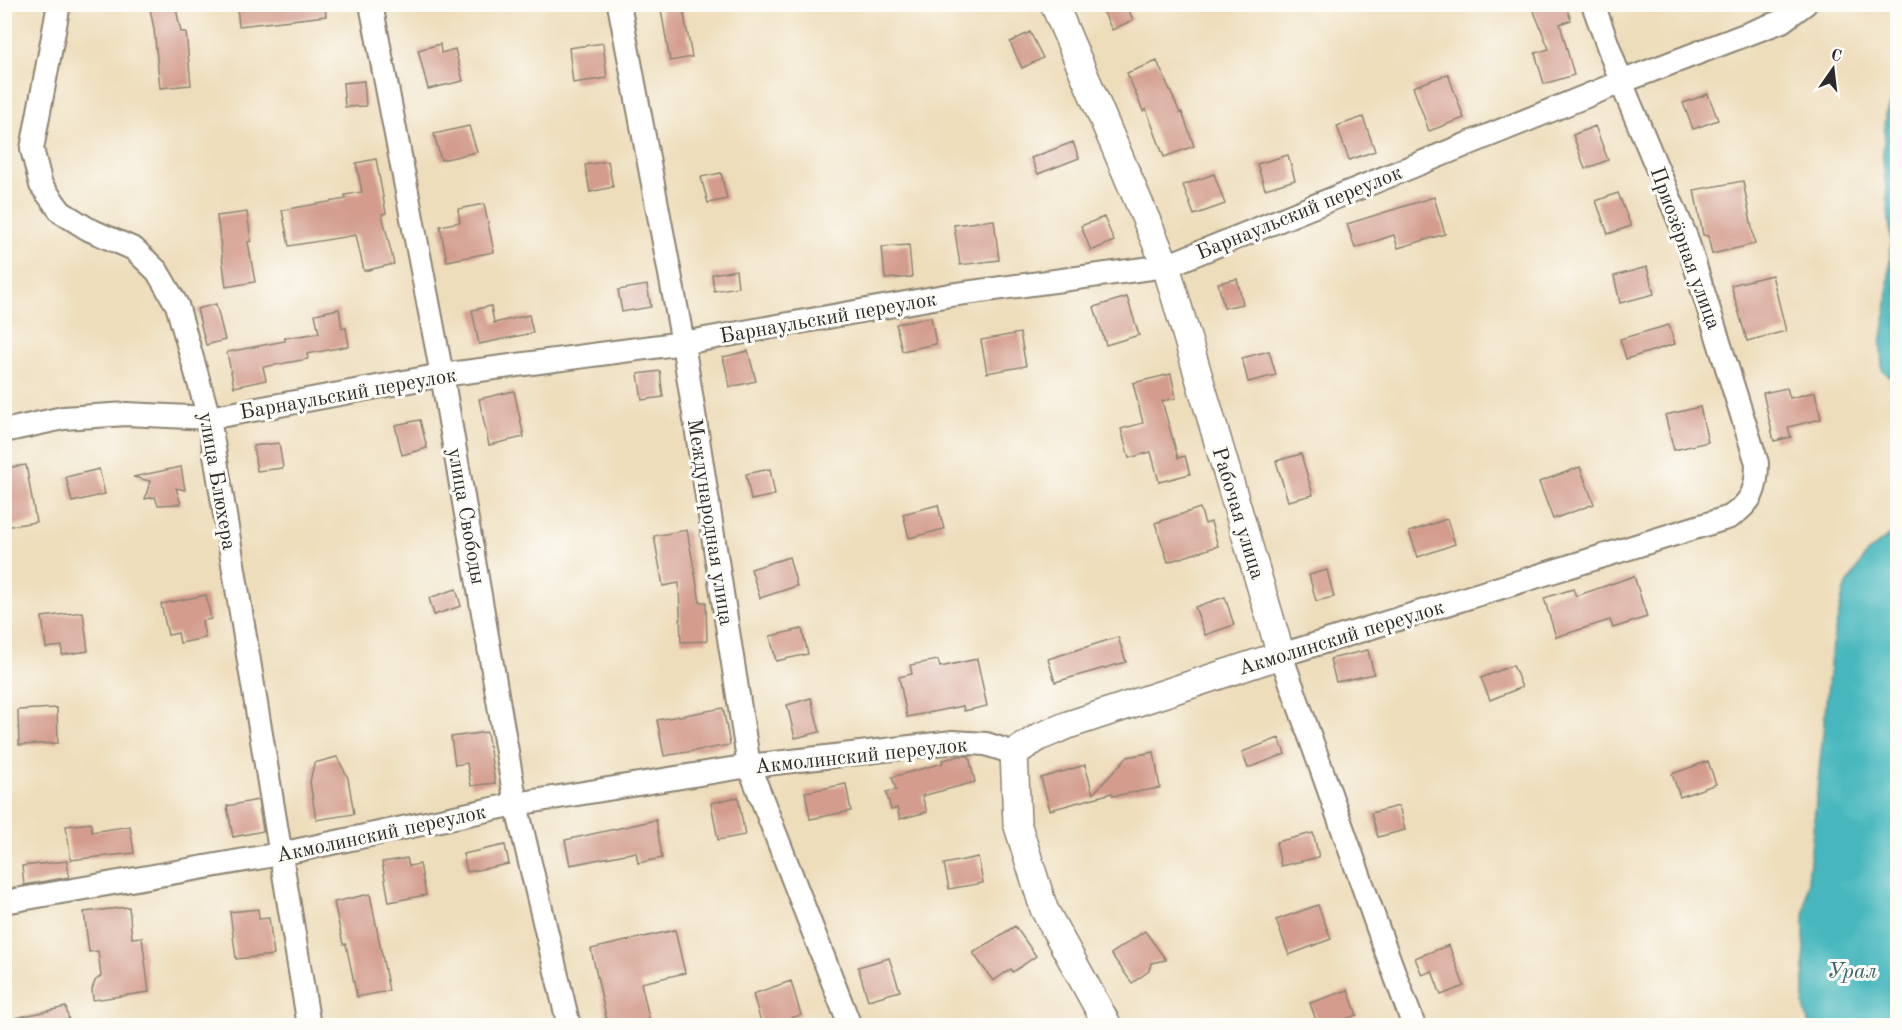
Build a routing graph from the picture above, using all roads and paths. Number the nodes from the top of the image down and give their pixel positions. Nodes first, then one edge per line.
1 (59, 4) edge
2 (372, 4) edge
3 (619, 4) edge
4 (1054, 4) edge
5 (1593, 4) edge
6 (1805, 4) edge
7 (1621, 82) junction
8 (1166, 266) junction
9 (683, 344) junction
10 (442, 375) junction
11 (209, 418) junction
12 (4, 431) edge
13 (1752, 496) joint
14 (1281, 655) junction
15 (1014, 753) junction
16 (749, 766) junction
17 (516, 804) junction
18 (280, 854) junction
19 (4, 902) edge
20 (309, 1026) edge
21 (569, 1026) edge
22 (850, 1026) edge
23 (1108, 1026) edge
24 (1414, 1026) edge

1 - 11 street, улица Блюхера
2 - 10 street, улица Свободы
3 - 9 street, Международная улица
4 - 8 street, Рабочая улица
5 - 7 street, Приозёрная улица
6 - 7 street, Барнаульский переулок
7 - 8 street, Барнаульский переулок
7 - 13 street, Приозёрная улица
8 - 9 street, Барнаульский переулок
8 - 14 street, Рабочая улица
9 - 10 street, Барнаульский переулок
9 - 16 street, Международная улица
10 - 11 street, Барнаульский переулок
10 - 17 street, улица Свободы
11 - 12 street, Барнаульский переулок
11 - 18 street, улица Блюхера
13 - 14 street, Акмолинский переулок
14 - 15 street, Акмолинский переулок
14 - 24 street, Рабочая улица
15 - 16 street, Акмолинский переулок
15 - 23 street
16 - 17 street, Акмолинский переулок
16 - 22 street, Международная улица
17 - 18 street, Акмолинский переулок
17 - 21 street, улица Свободы
18 - 19 street, Акмолинский переулок
18 - 20 street, улица Блюхера

